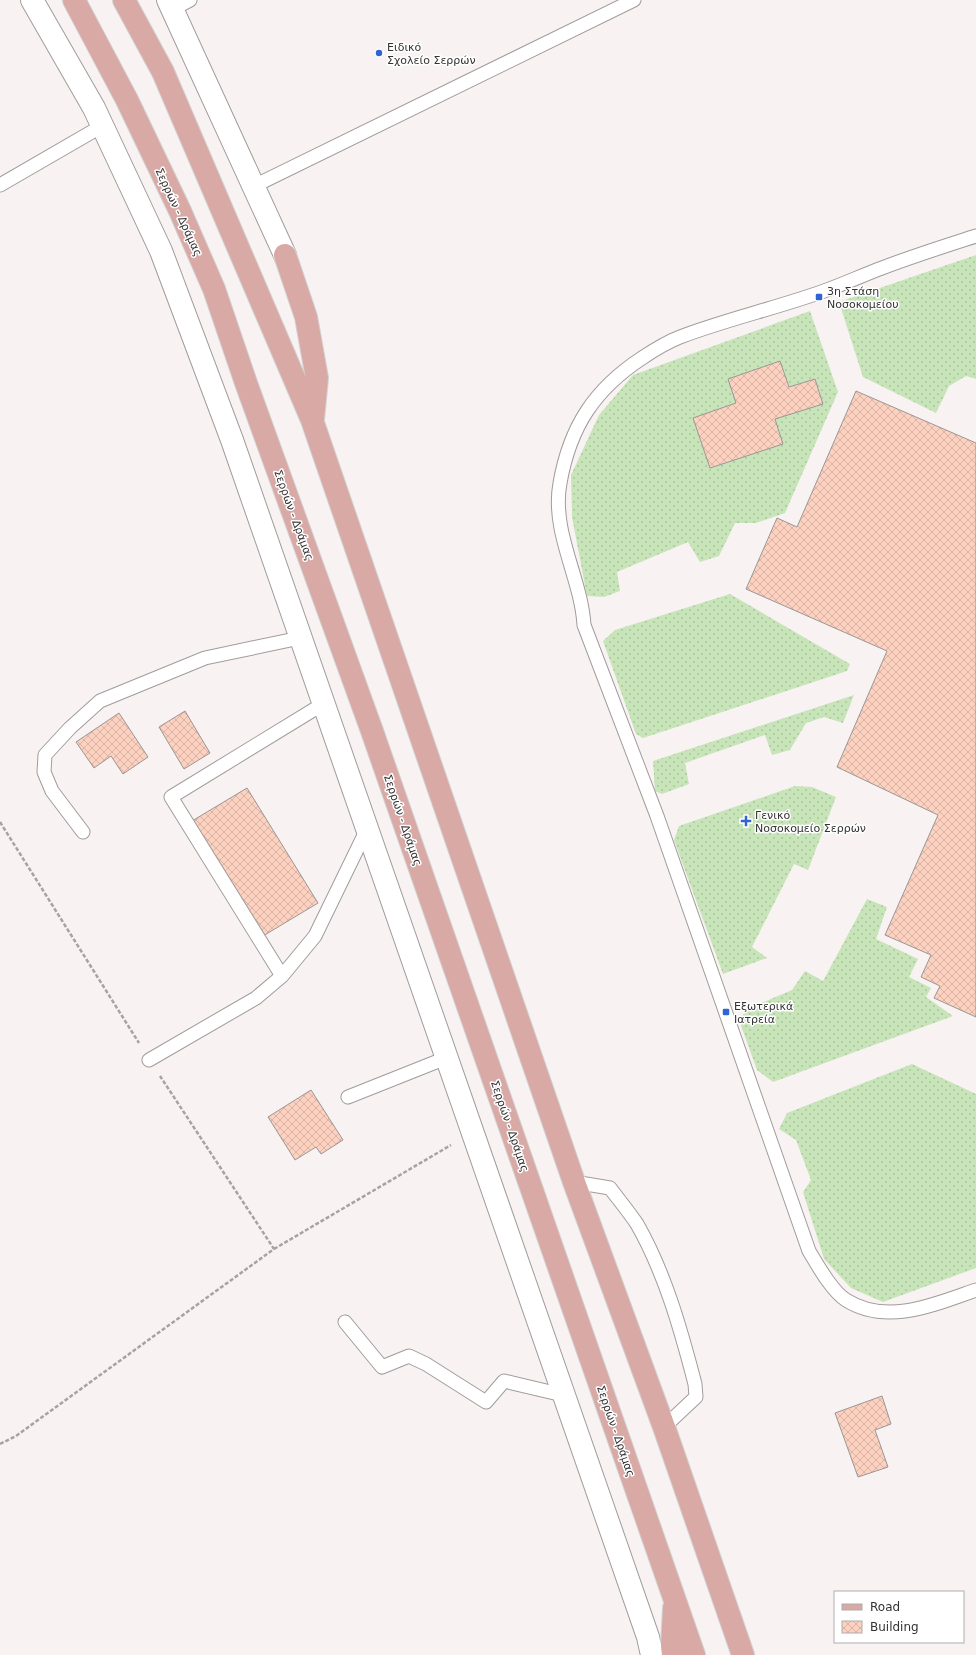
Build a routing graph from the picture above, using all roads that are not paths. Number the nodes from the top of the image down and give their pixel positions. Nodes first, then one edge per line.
1 (32, 0) edge
2 (74, 0) edge
3 (124, 0) edge
4 (634, 0) edge
5 (177, 3) edge
6 (102, 126) junction
7 (0, 185) edge
8 (254, 186) junction
9 (976, 236) edge
10 (285, 255) joint
11 (312, 420) junction
12 (300, 638) junction
13 (323, 704) junction
14 (367, 829) junction
15 (83, 832) dead end
16 (282, 976) junction
17 (446, 1058) junction
18 (149, 1060) road end
19 (348, 1098) dead end
20 (574, 1182) junction
21 (976, 1290) edge
22 (345, 1322) dead end
23 (563, 1395) junction
24 (664, 1427) junction
25 (723, 1594) junction
26 (674, 1597) junction
27 (652, 1655) edge
28 (673, 1655) edge
29 (694, 1655) edge
30 (743, 1655) edge
31 (753, 1655) edge

1 - 6 street
2 - 26 main road, Σερρών - Δράμας
3 - 11 main road
4 - 8 lane
5 - 8 street
6 - 7 lane
6 - 12 street
8 - 10 street
9 - 21 lane
10 - 11 main road
11 - 20 main road
12 - 13 street
12 - 15 lane
13 - 14 street
13 - 16 lane
14 - 16 lane
14 - 17 street
16 - 18 lane
17 - 19 lane
17 - 23 street
20 - 24 main road
20 - 24 lane
22 - 23 lane
23 - 27 street
24 - 25 main road
25 - 30 main road
25 - 31 main road
26 - 28 main road
26 - 29 main road, Σερρών - Δράμας

